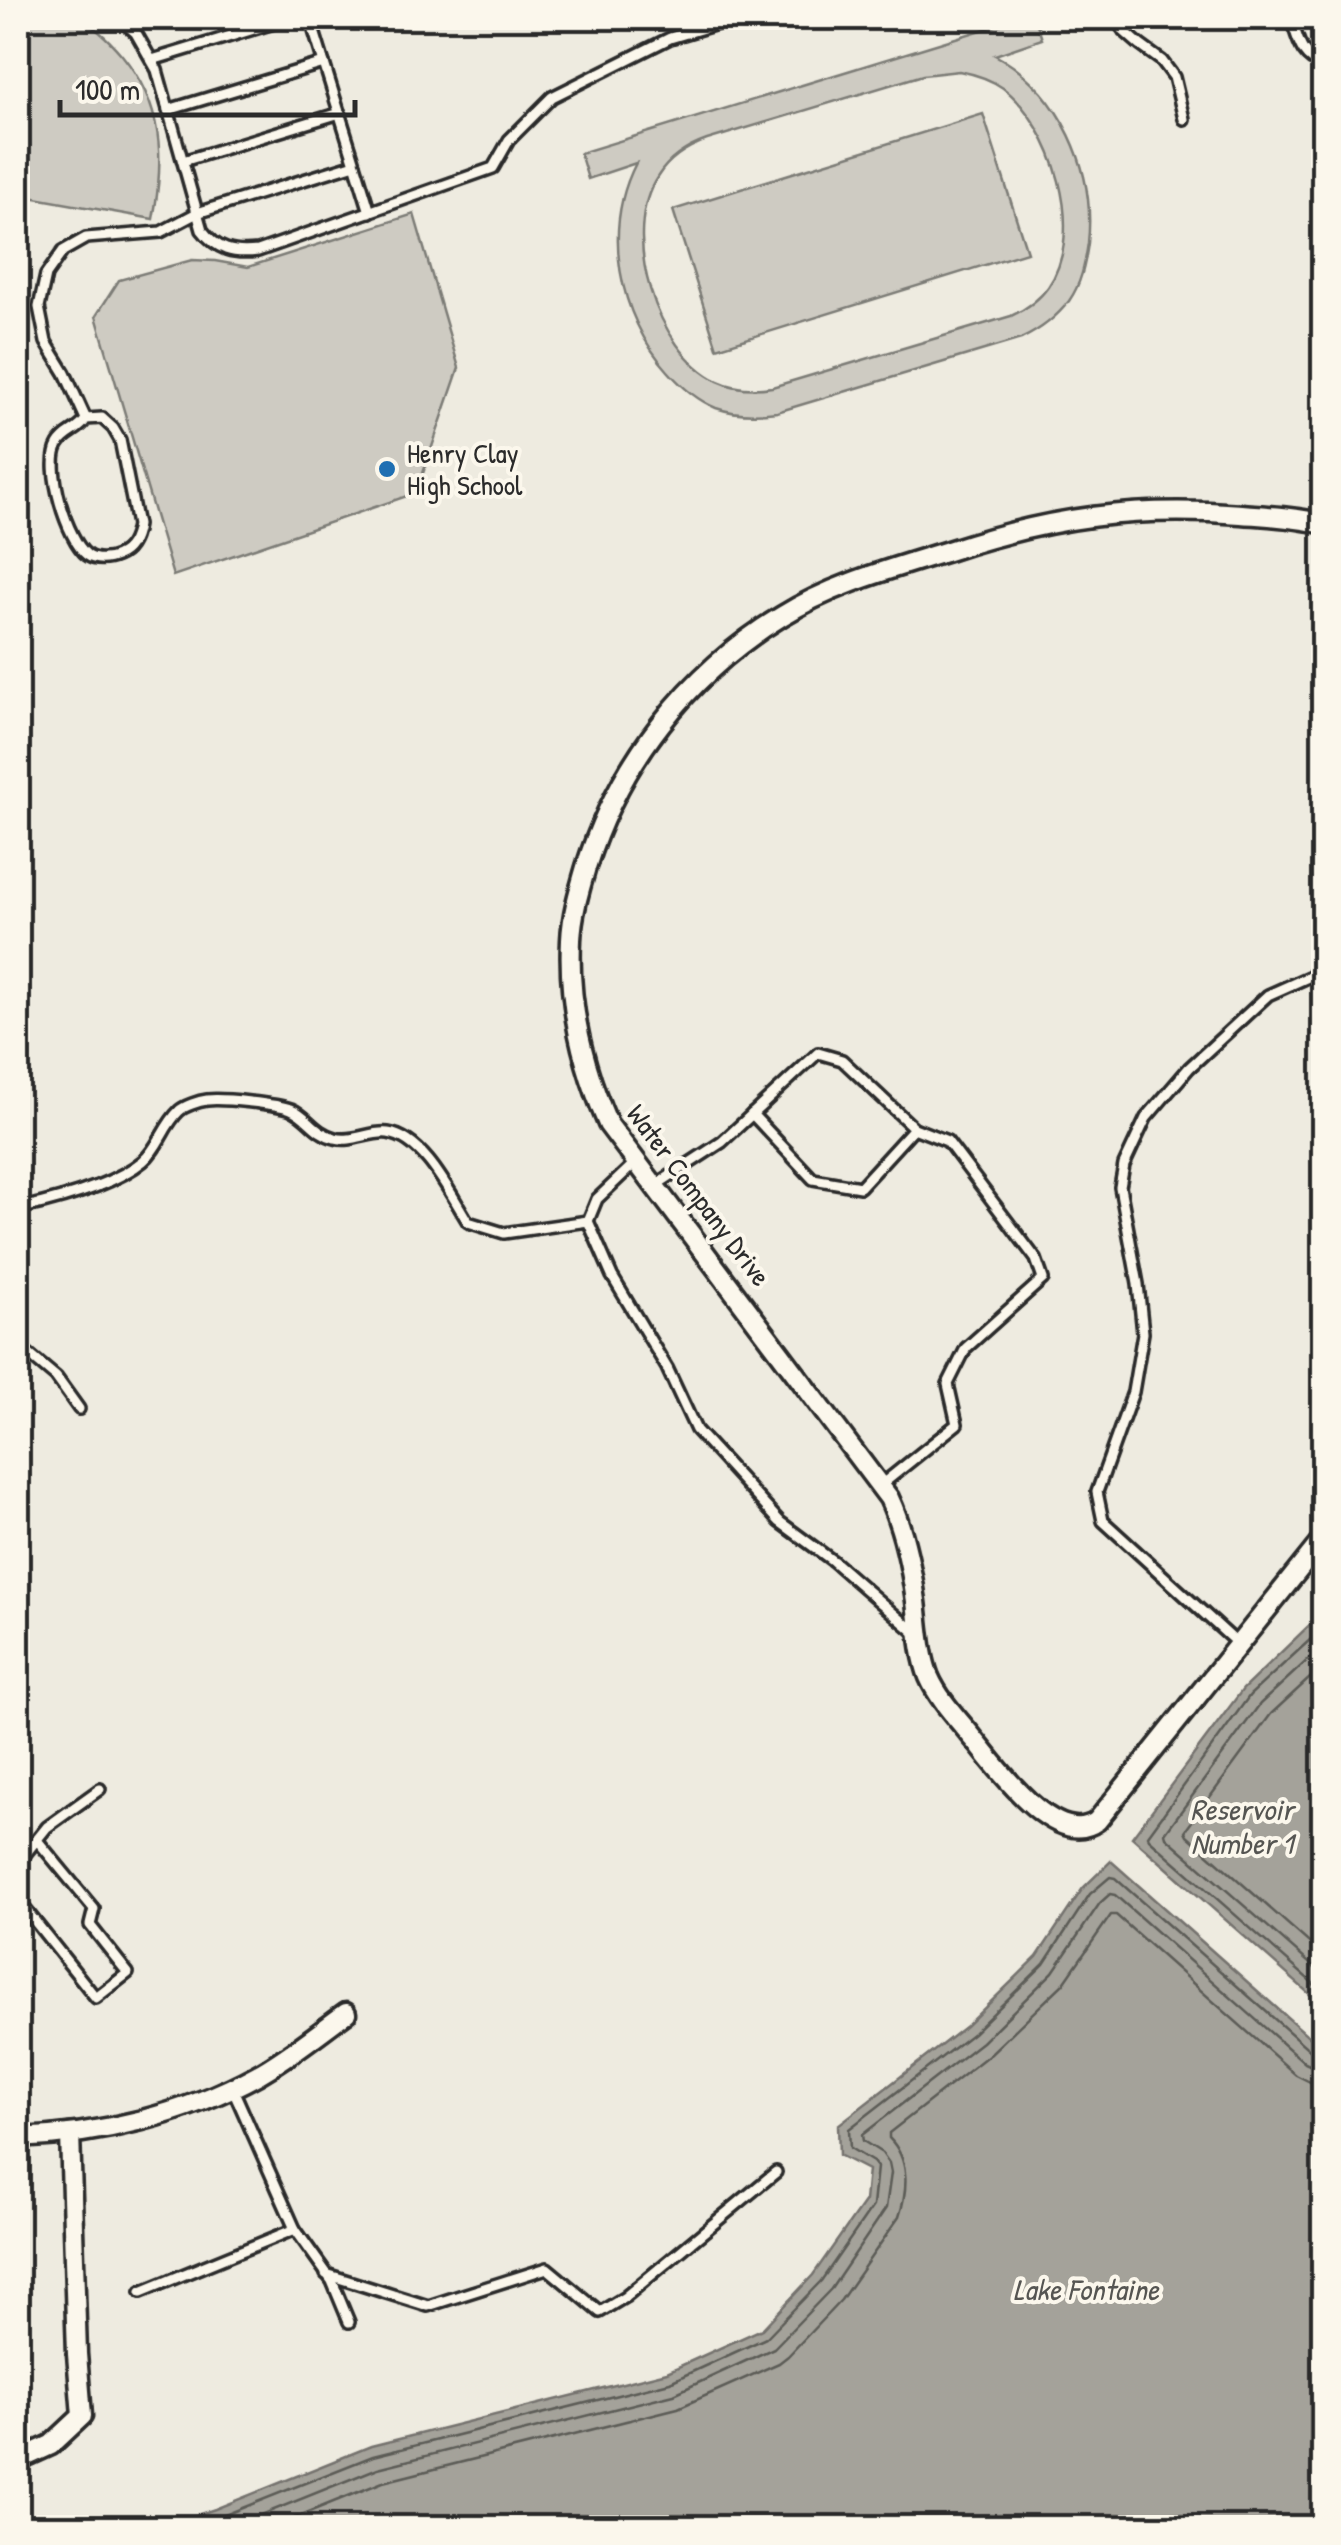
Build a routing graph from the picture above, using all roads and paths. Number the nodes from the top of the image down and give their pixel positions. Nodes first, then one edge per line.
1 (119, 18) edge
2 (290, 18) edge
3 (310, 18) edge
4 (737, 18) edge
5 (1114, 18) edge
6 (1291, 18) edge
7 (152, 60) junction
8 (324, 63) junction
9 (1324, 65) edge
10 (168, 110) junction
11 (340, 113) junction
12 (1184, 119) dead end
13 (183, 162) junction
14 (355, 164) junction
15 (370, 212) junction
16 (197, 213) junction
17 (86, 418) junction
18 (1321, 522) edge
19 (1324, 970) edge
20 (752, 1114) junction
21 (914, 1128) junction
22 (638, 1162) junction
23 (656, 1185) junction
24 (18, 1211) edge
25 (588, 1221) junction
26 (18, 1345) edge
27 (79, 1409) dead end
28 (881, 1485) junction
29 (1324, 1538) edge
30 (920, 1637) junction
31 (1239, 1644) junction
32 (100, 1789) dead end
33 (37, 1840) junction
34 (18, 1864) edge
35 (18, 1900) edge
36 (346, 2013) dead end
37 (232, 2086) junction
38 (70, 2134) junction
39 (18, 2138) edge
40 (776, 2172) dead end
41 (295, 2228) junction
42 (326, 2274) junction
43 (141, 2292) dead end
44 (349, 2322) dead end
45 (18, 2460) edge

1 - 7 lane
2 - 7 lane
3 - 8 lane
4 - 15 lane
5 - 12 lane
6 - 9 lane
7 - 10 lane
8 - 10 lane
8 - 11 lane
10 - 13 lane
11 - 13 lane
11 - 14 lane
13 - 16 lane
14 - 15 lane
14 - 16 lane
15 - 16 lane
16 - 17 lane
17 - 17 lane
18 - 22 street, Water Company Drive
19 - 31 lane
20 - 21 lane
20 - 21 lane
20 - 23 lane
21 - 28 lane
22 - 23 street, Water Company Drive
22 - 25 lane
23 - 28 street, Water Company Drive
24 - 25 lane
25 - 30 lane
26 - 27 lane
28 - 30 street, Water Company Drive
29 - 31 street, Water Company Drive
30 - 31 street, Water Company Drive
32 - 33 lane
33 - 34 lane
33 - 35 lane
36 - 37 street
37 - 38 street
37 - 41 lane
38 - 39 street
38 - 45 street
40 - 42 lane
41 - 42 lane
41 - 43 lane
42 - 44 lane

